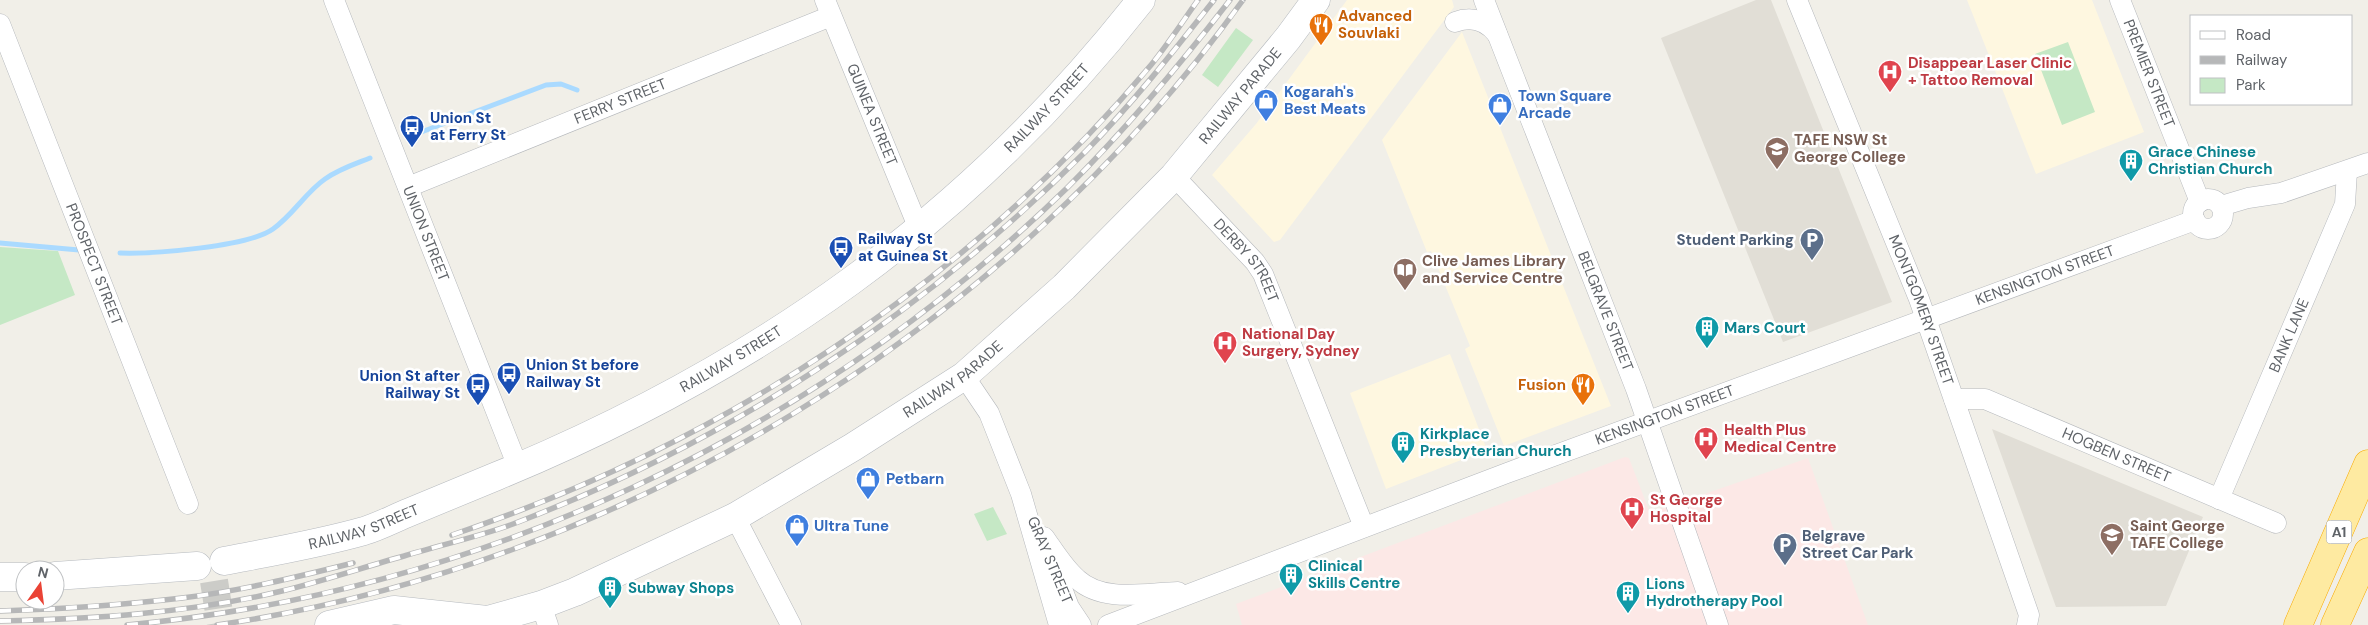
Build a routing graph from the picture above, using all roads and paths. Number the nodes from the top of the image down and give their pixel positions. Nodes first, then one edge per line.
1 (334, 0) edge
2 (1141, 0) edge
3 (1316, 0) edge
4 (1484, 0) edge
5 (1797, 0) edge
6 (2120, 0) edge
7 (828, 8) edge
8 (1455, 22) dead end
9 (0, 24) edge
10 (1497, 34) junction
11 (2368, 163) edge
12 (2347, 171) junction
13 (1174, 176) junction
14 (408, 187) junction
15 (2197, 211) junction
16 (2222, 212) junction
17 (919, 229) junction
18 (1927, 320) junction
19 (964, 376) junction
20 (1954, 400) junction
21 (1646, 421) junction
22 (2368, 464) edge
23 (518, 467) junction
24 (1021, 494) junction
25 (2219, 498) junction
26 (188, 504) dead end
27 (735, 516) junction
28 (2276, 523) dead end
29 (1364, 527) junction
30 (1044, 537) junction
31 (2368, 552) edge
32 (65, 576) edge
33 (0, 577) edge
34 (15, 577) edge
35 (1197, 591) junction
36 (379, 613) junction
37 (544, 615) edge
38 (479, 622) edge
39 (329, 625) edge
40 (410, 625) edge
41 (791, 625) edge
42 (1059, 625) edge
43 (1081, 625) edge
44 (1108, 625) edge
45 (1718, 625) edge
46 (2027, 625) edge
47 (2298, 625) edge
48 (2334, 625) edge

1 - 14 street, UNION STREET
2 - 17 main road, RAILWAY STREET
3 - 13 main road, RAILWAY PARADE
4 - 10 street, BELGRAVE STREET
5 - 18 street, MONTGOMERY STREET
6 - 15 street, PREMIER STREET
7 - 14 street, FERRY STREET
7 - 17 street, GUINEA STREET
8 - 10 street
9 - 26 street, PROSPECT STREET
10 - 21 street, BELGRAVE STREET
11 - 12 street
12 - 16 street
12 - 25 street, BANK LANE
13 - 19 main road, RAILWAY PARADE
13 - 29 street, DERBY STREET
14 - 23 street, UNION STREET
15 - 16 street
15 - 16 street
15 - 18 street, KENSINGTON STREET
17 - 23 main road, RAILWAY STREET
18 - 20 street, MONTGOMERY STREET
18 - 21 street, KENSINGTON STREET
19 - 24 street, GRAY STREET
19 - 27 main road, RAILWAY PARADE
20 - 25 street, HOGBEN STREET
20 - 46 street, MONTGOMERY STREET
21 - 29 street, KENSINGTON STREET
21 - 45 street, BELGRAVE STREET
22 - 47 highway, A1
23 - 32 main road, RAILWAY STREET
24 - 30 street, GRAY STREET
24 - 42 street, GRAY STREET
25 - 28 street, HOGBEN STREET
27 - 37 main road, RAILWAY PARADE
27 - 41 street
29 - 35 street, KENSINGTON STREET
30 - 35 street
30 - 43 street, GRAY STREET
31 - 48 highway, A1
33 - 34 main road
35 - 44 street, KENSINGTON STREET
36 - 38 main road, RAILWAY PARADE
36 - 39 main road, RAILWAY PARADE
36 - 40 main road
37 - 38 main road, RAILWAY PARADE

